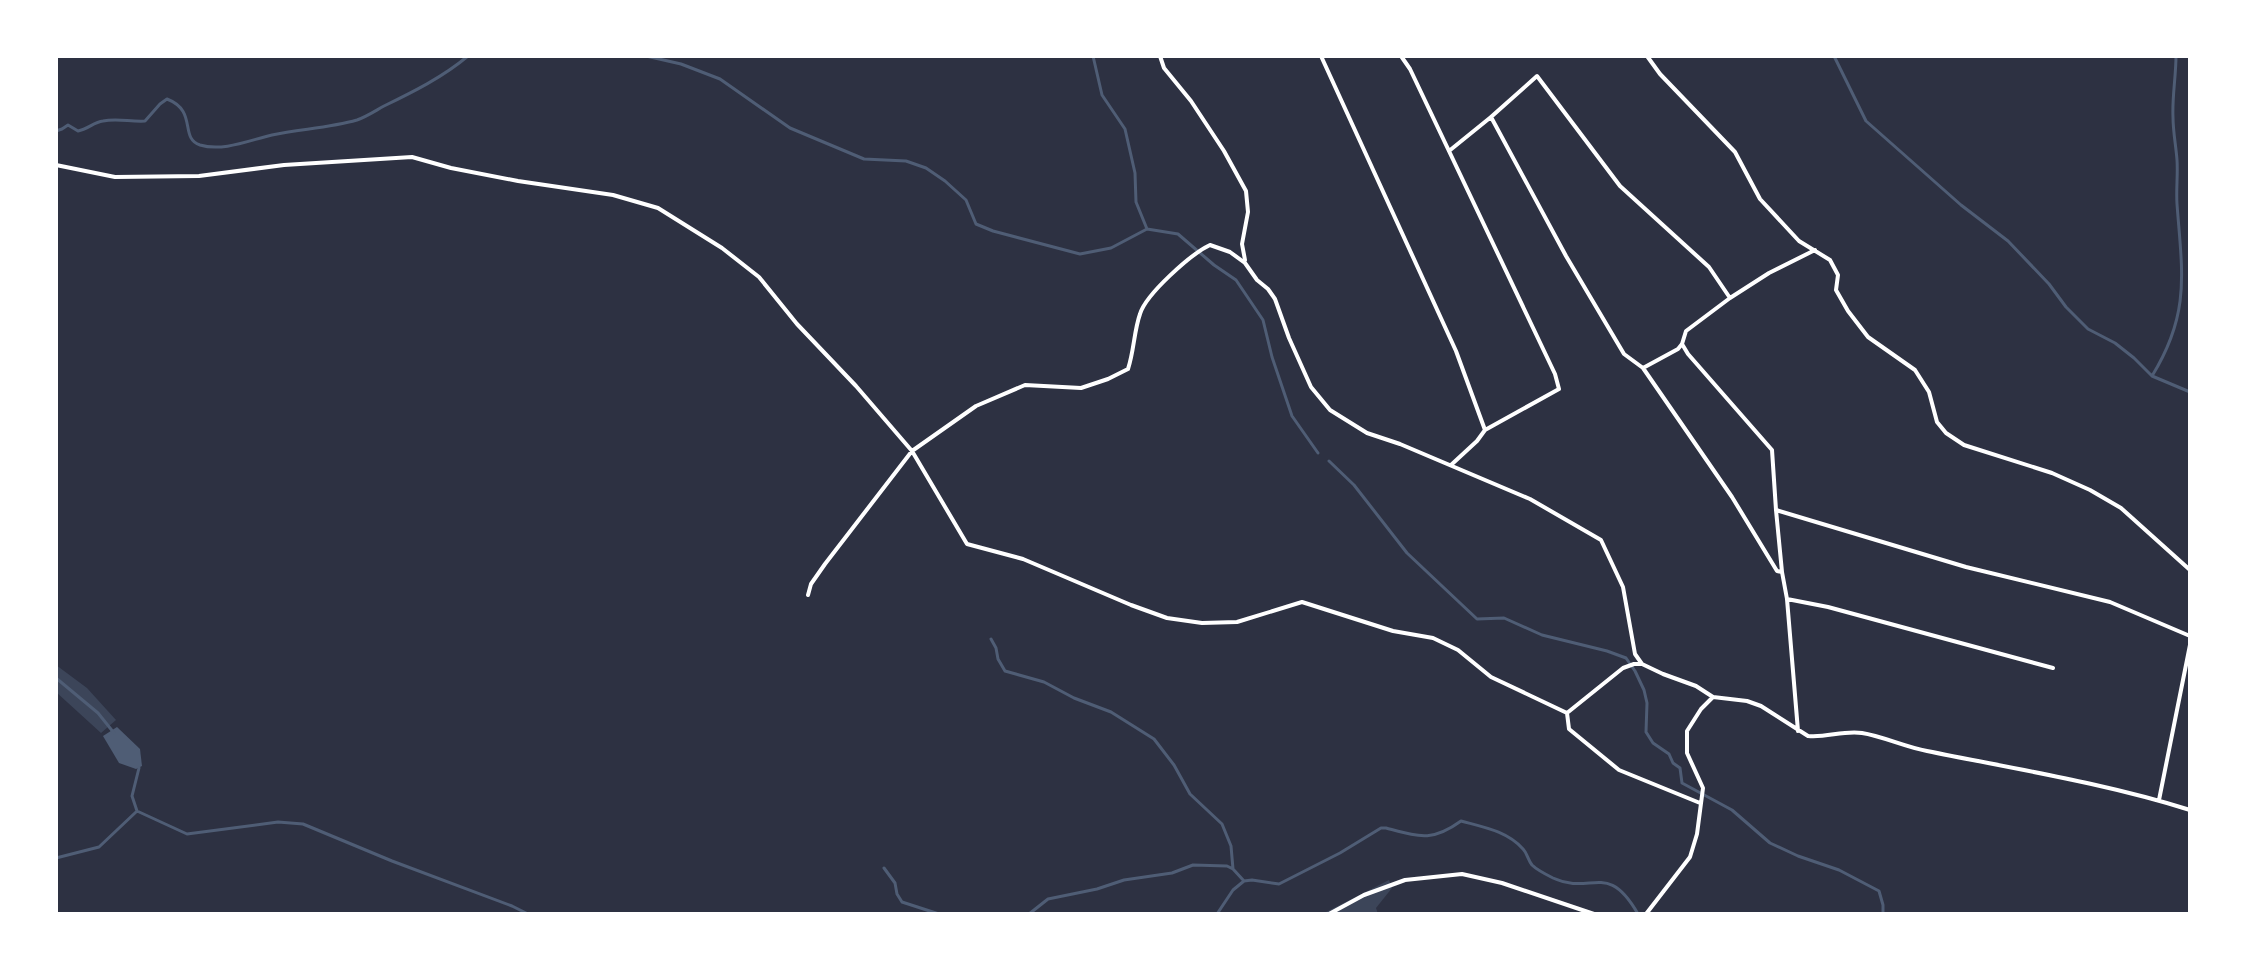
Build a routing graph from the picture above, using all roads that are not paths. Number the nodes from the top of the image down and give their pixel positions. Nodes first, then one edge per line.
1 (1160, 56) edge
2 (1321, 56) edge
3 (1401, 56) edge
4 (1647, 56) edge
5 (1491, 117) junction
6 (1449, 151) junction
7 (56, 165) edge
8 (1815, 250) junction
9 (1245, 263) junction
10 (1730, 298) junction
11 (1682, 344) junction
12 (1643, 368) junction
13 (1485, 430) junction
14 (912, 451) junction
15 (1451, 465) junction
16 (1776, 510) junction
17 (2190, 570) edge
18 (1782, 572) junction
19 (808, 595) dead end
20 (1787, 599) junction
21 (2190, 636) edge
22 (2190, 645) edge
23 (1642, 664) junction
24 (2053, 668) dead end
25 (1713, 697) junction
26 (1567, 713) junction
27 (1798, 731) junction
28 (2159, 800) junction
29 (1701, 801) junction
30 (2190, 810) edge
31 (1329, 914) edge
32 (1594, 914) edge
33 (1646, 914) edge

1 - 9 street
2 - 13 street
3 - 6 street
4 - 8 street
5 - 6 street
5 - 10 street
5 - 12 street
6 - 13 street
7 - 14 street
8 - 10 street
8 - 17 street
9 - 14 street
9 - 15 street
10 - 11 street
11 - 12 street
11 - 16 street
12 - 18 street
13 - 15 street
14 - 19 street
14 - 26 street
15 - 23 street
16 - 18 street
16 - 21 street
18 - 20 street
20 - 24 street
20 - 27 street
22 - 28 street
23 - 25 street
23 - 26 street
25 - 27 street
25 - 29 street
26 - 29 street
27 - 28 street
28 - 30 street
29 - 33 street
31 - 32 street

